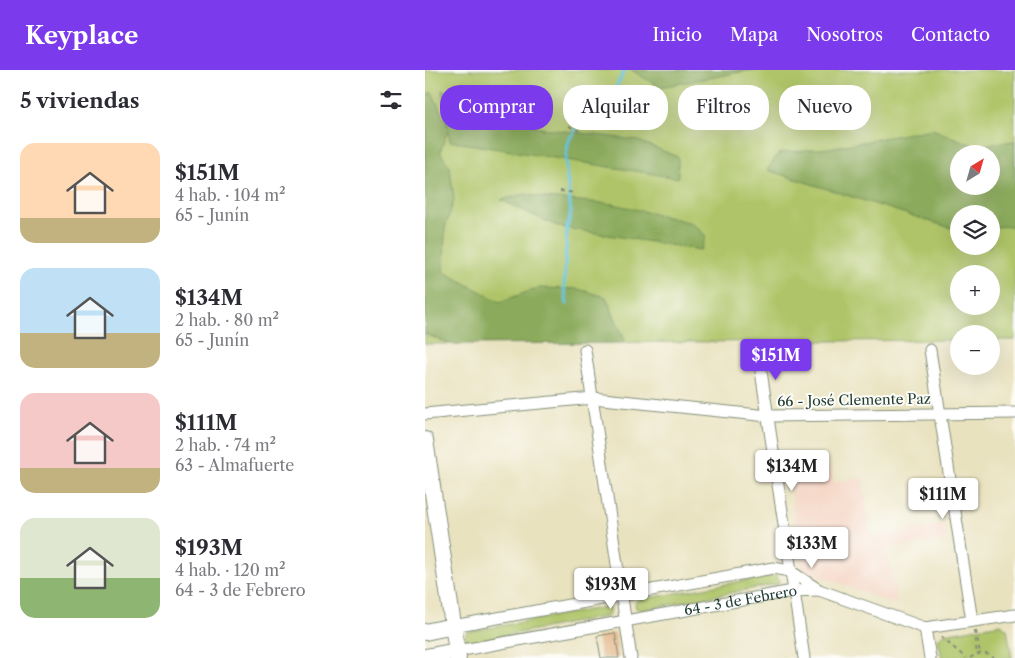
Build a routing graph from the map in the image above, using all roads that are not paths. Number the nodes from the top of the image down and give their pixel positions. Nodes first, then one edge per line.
1 (585, 350) dead end
2 (930, 350) dead end
3 (758, 351) dead end
4 (593, 398) junction
5 (1015, 413) edge
6 (425, 414) edge
7 (940, 414) junction
8 (768, 416) junction
9 (425, 440) edge
10 (790, 571) junction
11 (819, 590) junction
12 (793, 591) junction
13 (622, 595) junction
14 (1015, 615) edge
15 (626, 621) junction
16 (973, 624) junction
17 (453, 626) junction
18 (928, 628) junction
19 (425, 632) edge
20 (457, 655) edge
21 (425, 657) edge
22 (631, 658) edge
23 (803, 658) edge
24 (930, 658) edge

1 - 4 street
2 - 7 street
3 - 8 street
4 - 6 street, 66 - José Clemente Paz
4 - 8 street, 66 - José Clemente Paz
4 - 13 street
5 - 7 street, 66 - José Clemente Paz
7 - 8 street, 66 - José Clemente Paz
7 - 16 street
8 - 10 street
9 - 17 street
10 - 11 street, 64 - 3 de Febrero
10 - 12 street
10 - 13 street, 64 - 3 de Febrero
11 - 12 street, 64 - 3 de Febrero
11 - 18 street, 64 - 3 de Febrero
12 - 15 street, 64 - 3 de Febrero
12 - 23 street
13 - 15 street
13 - 17 street, 64 - 3 de Febrero
14 - 16 street, 64 - 3 de Febrero
15 - 20 street, 64 - 3 de Febrero
15 - 22 street
16 - 18 street, 64 - 3 de Febrero
17 - 19 street, 64 - 3 de Febrero
17 - 20 street
18 - 24 street
20 - 21 street, 64 - 3 de Febrero

